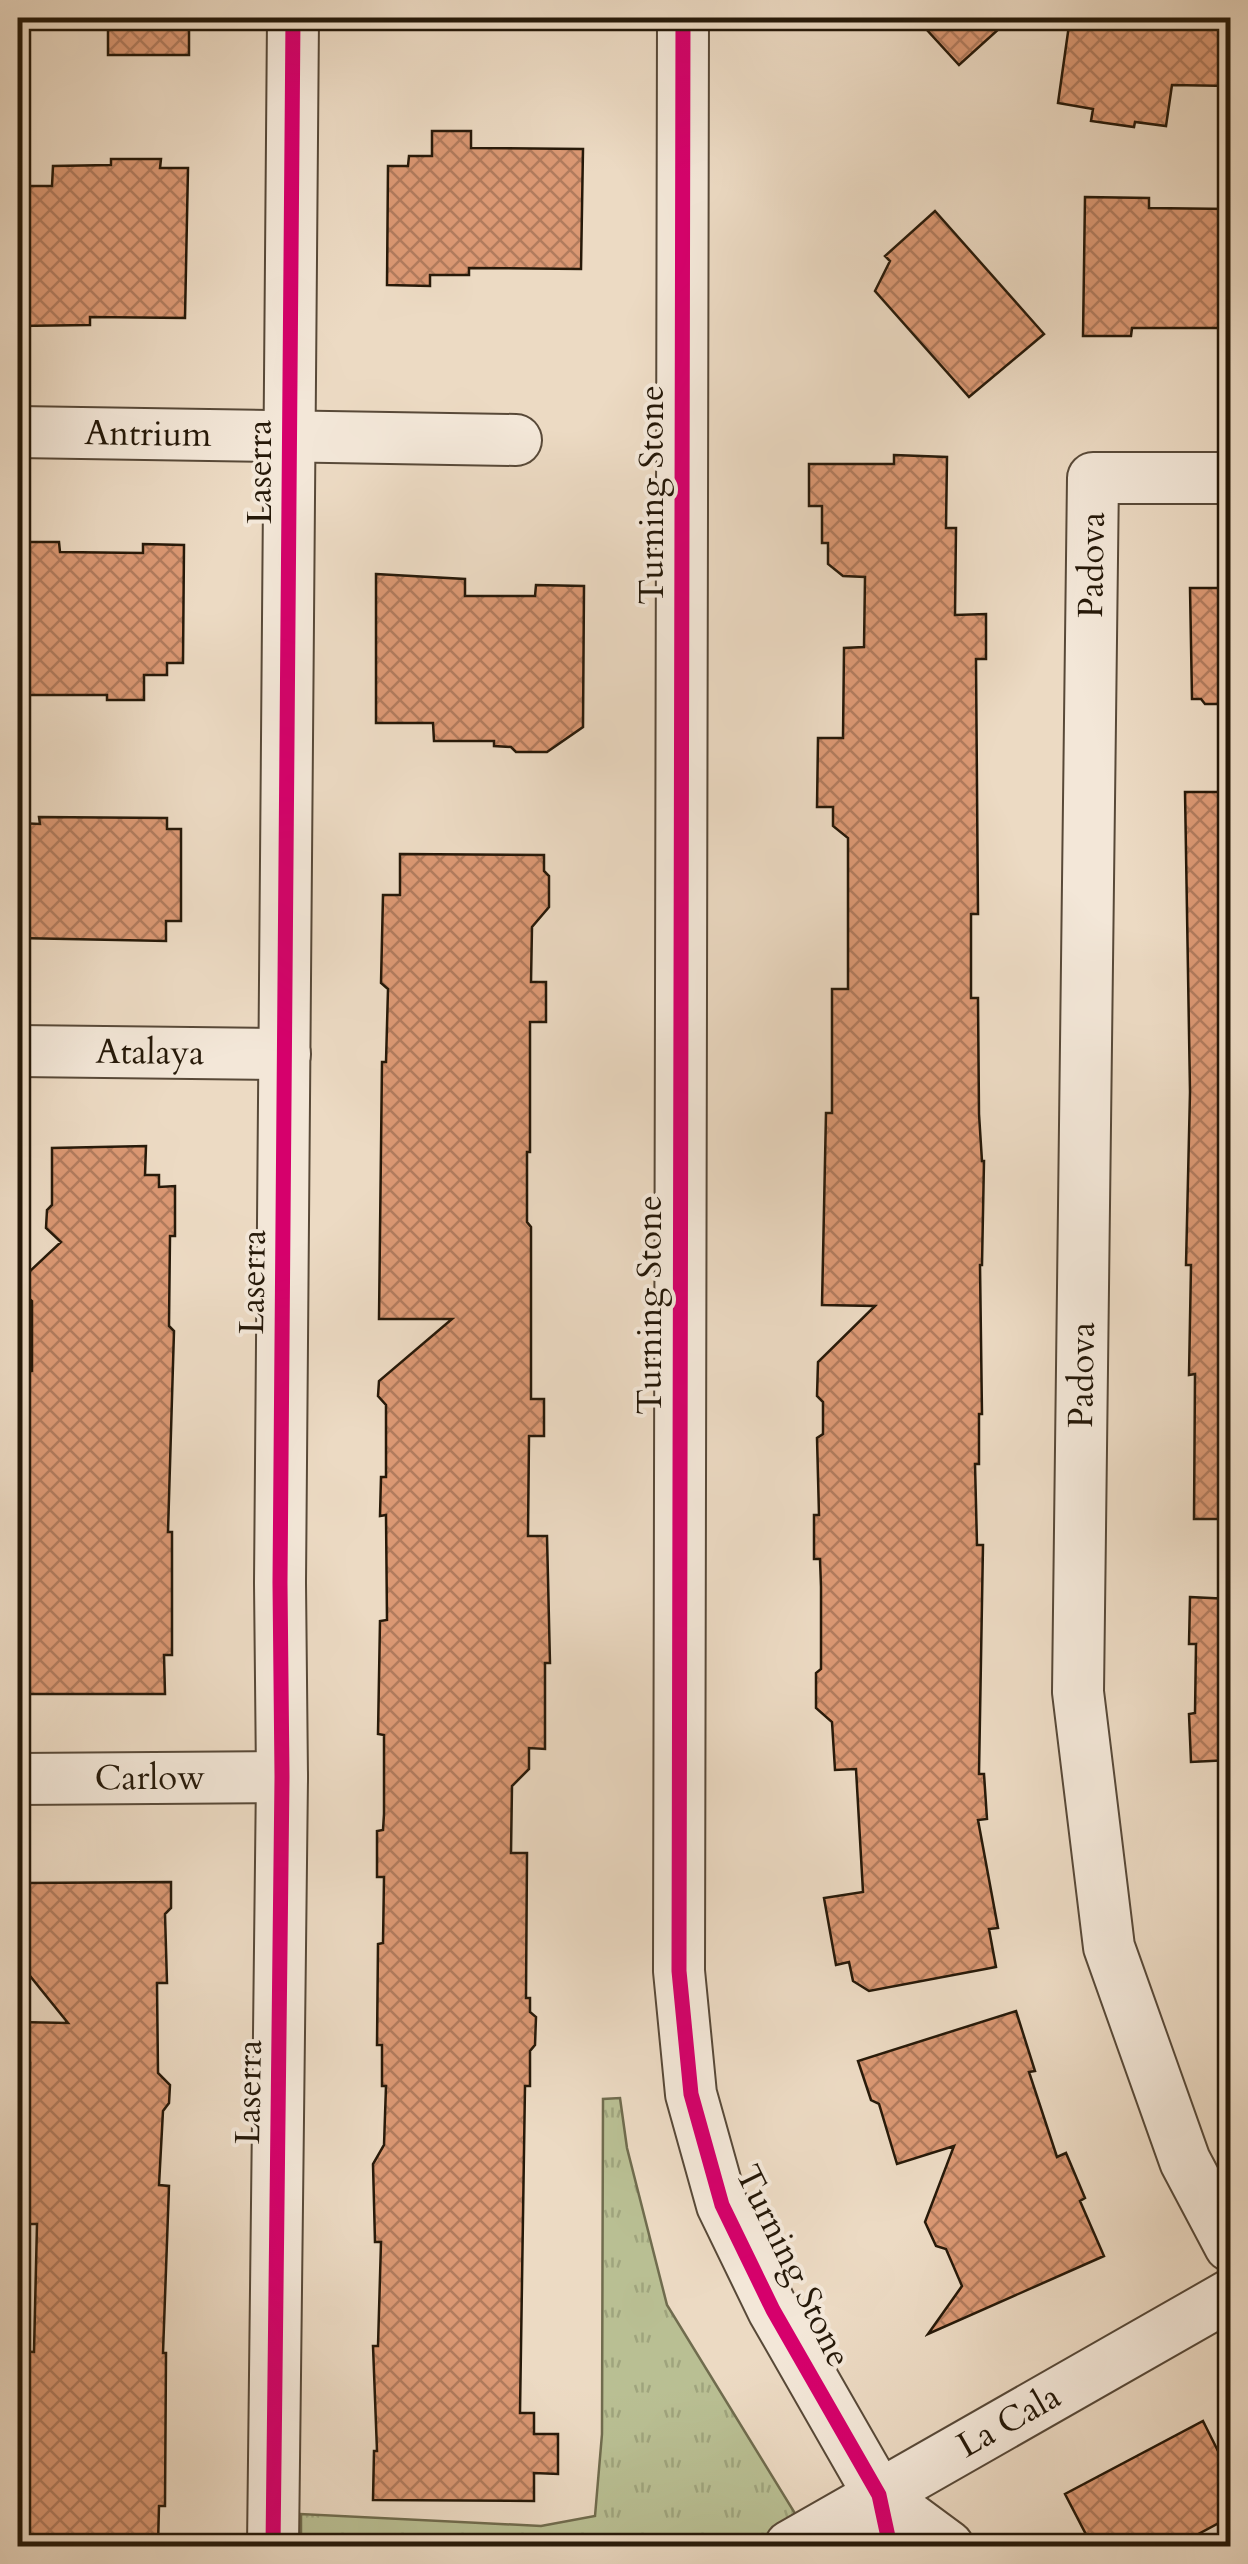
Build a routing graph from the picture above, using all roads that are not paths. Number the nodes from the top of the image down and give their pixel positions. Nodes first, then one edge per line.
1 (294, 18) edge
2 (683, 18) edge
3 (18, 432) edge
4 (290, 437) junction
5 (516, 440) dead end
6 (1230, 478) edge
7 (18, 1051) edge
8 (285, 1054) junction
9 (282, 1778) junction
10 (18, 1779) edge
11 (1230, 2246) edge
12 (1230, 2295) edge
13 (879, 2495) junction
14 (273, 2546) edge
15 (790, 2546) edge
16 (890, 2546) edge
17 (948, 2546) edge

1 - 4 street, Laserra
2 - 13 street, Turning Stone
3 - 4 street, Antrium
4 - 5 street, Antrium
4 - 8 street, Laserra
6 - 11 street, Padova
7 - 8 street, Atalaya
8 - 9 street, Laserra
9 - 10 street, Carlow
9 - 14 street, Laserra
12 - 13 street, La Cala
13 - 15 street, La Cala
13 - 16 street, Turning Stone
13 - 17 street, Turning Stone

